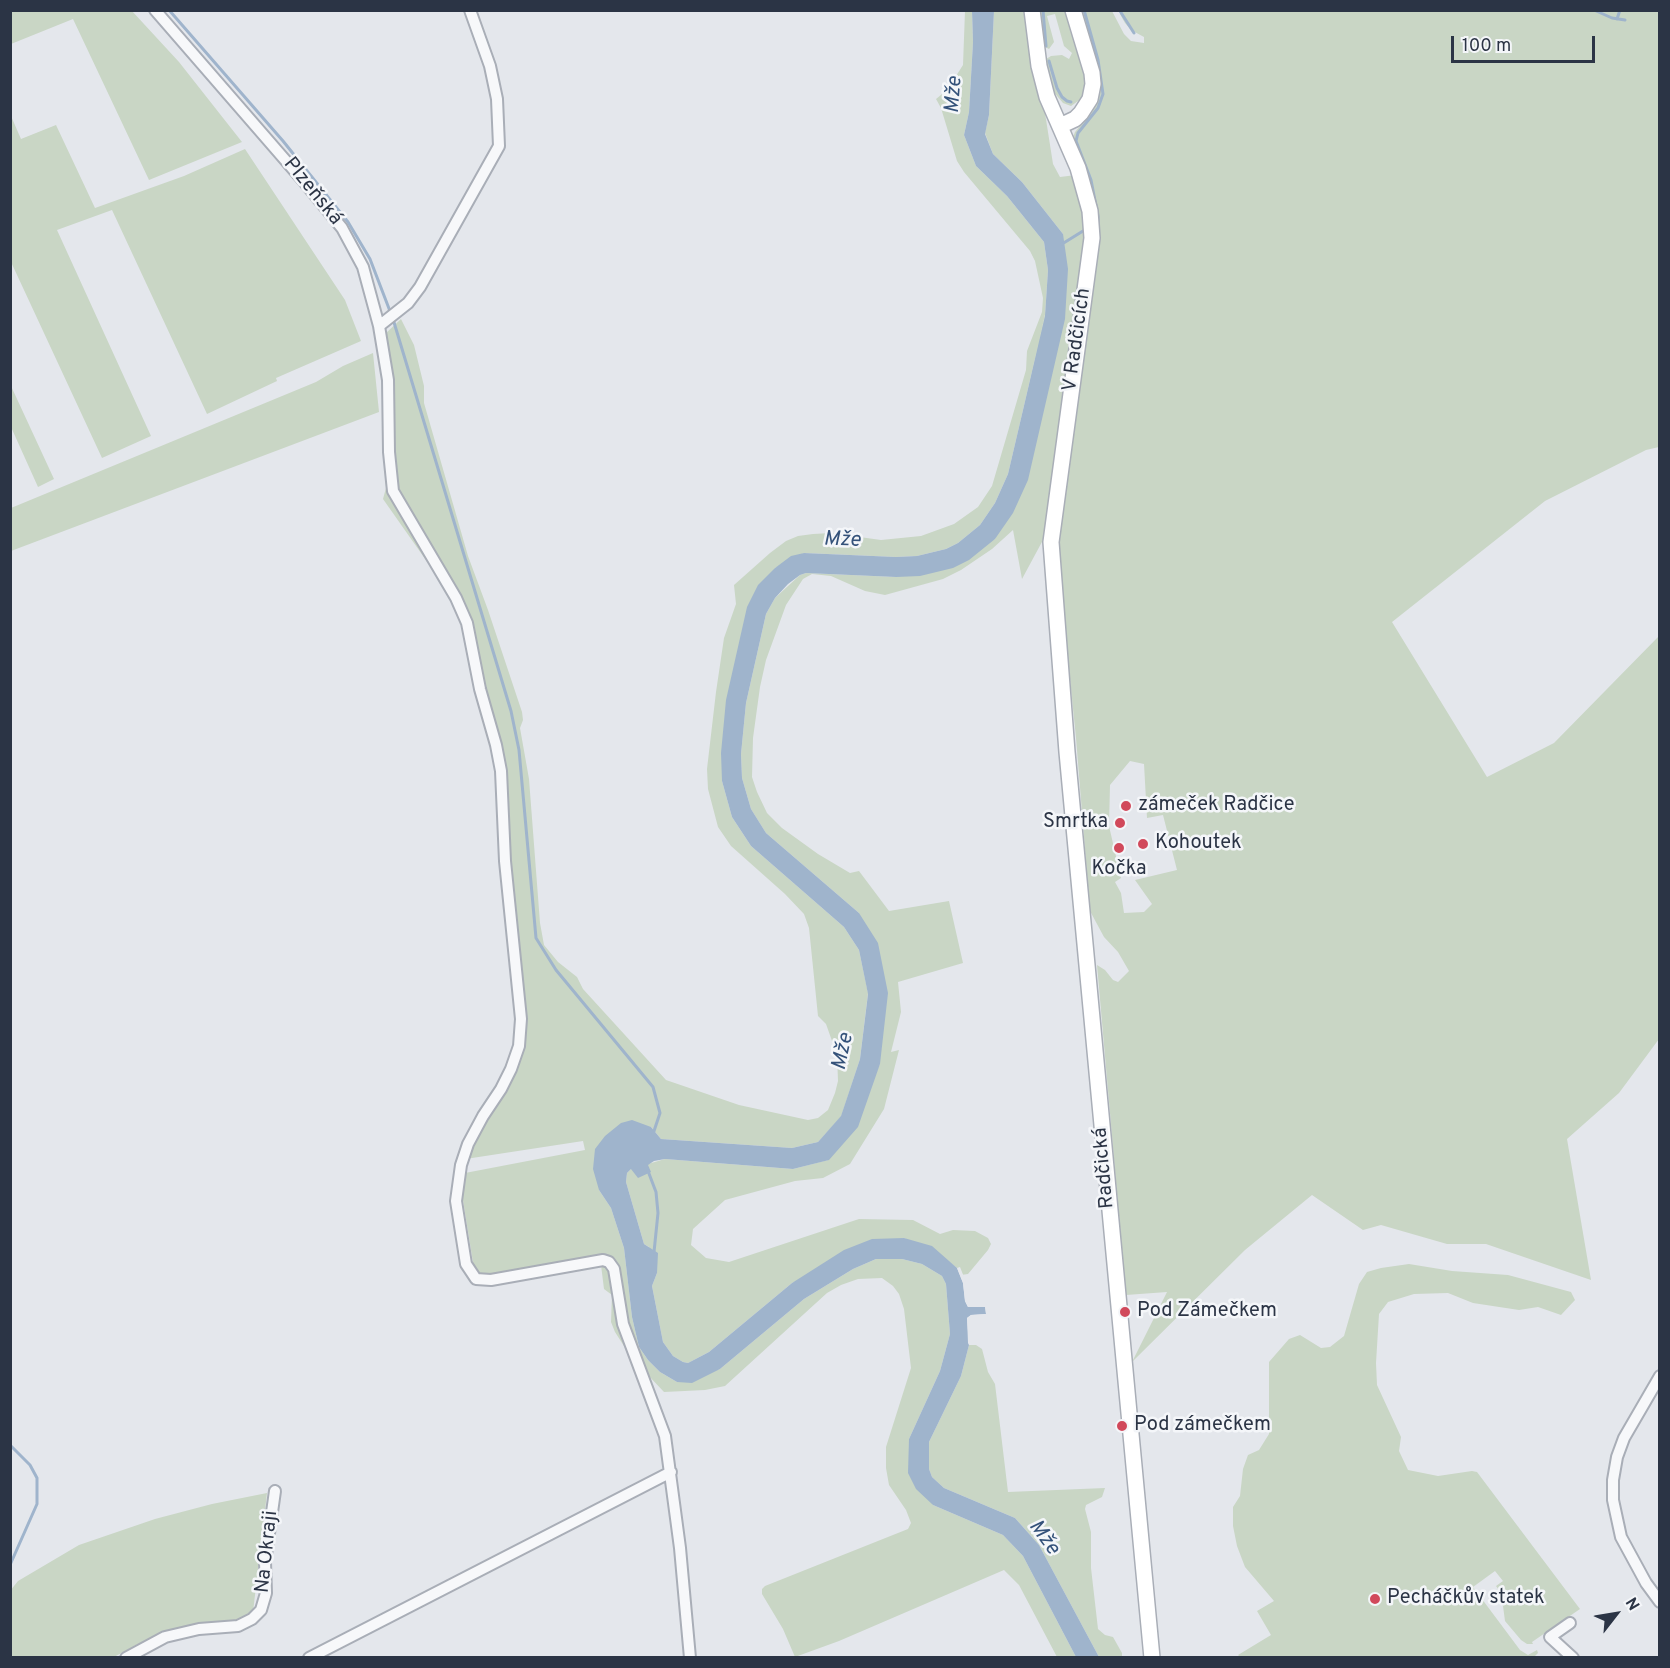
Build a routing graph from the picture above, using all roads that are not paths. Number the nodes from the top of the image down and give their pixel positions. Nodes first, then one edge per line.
1 (155, 10) edge
2 (470, 10) edge
3 (1032, 10) edge
4 (1073, 10) edge
5 (1060, 126) junction
6 (383, 323) junction
7 (1061, 679) joint
8 (1659, 1376) edge
9 (671, 1472) junction
10 (275, 1491) dead end
11 (1659, 1602) edge
12 (1570, 1623) dead end
13 (126, 1658) edge
14 (309, 1658) edge
15 (690, 1658) edge
16 (1152, 1658) edge
17 (1573, 1658) edge

1 - 6 street, Plzeňská
2 - 6 street
3 - 5 street, V Radčicích
4 - 5 street
5 - 7 street, V Radčicích
6 - 9 street, Plzeňská
7 - 16 street, Radčická
8 - 11 street
9 - 14 street
9 - 15 street
10 - 13 street, Na Okraji
12 - 17 street

